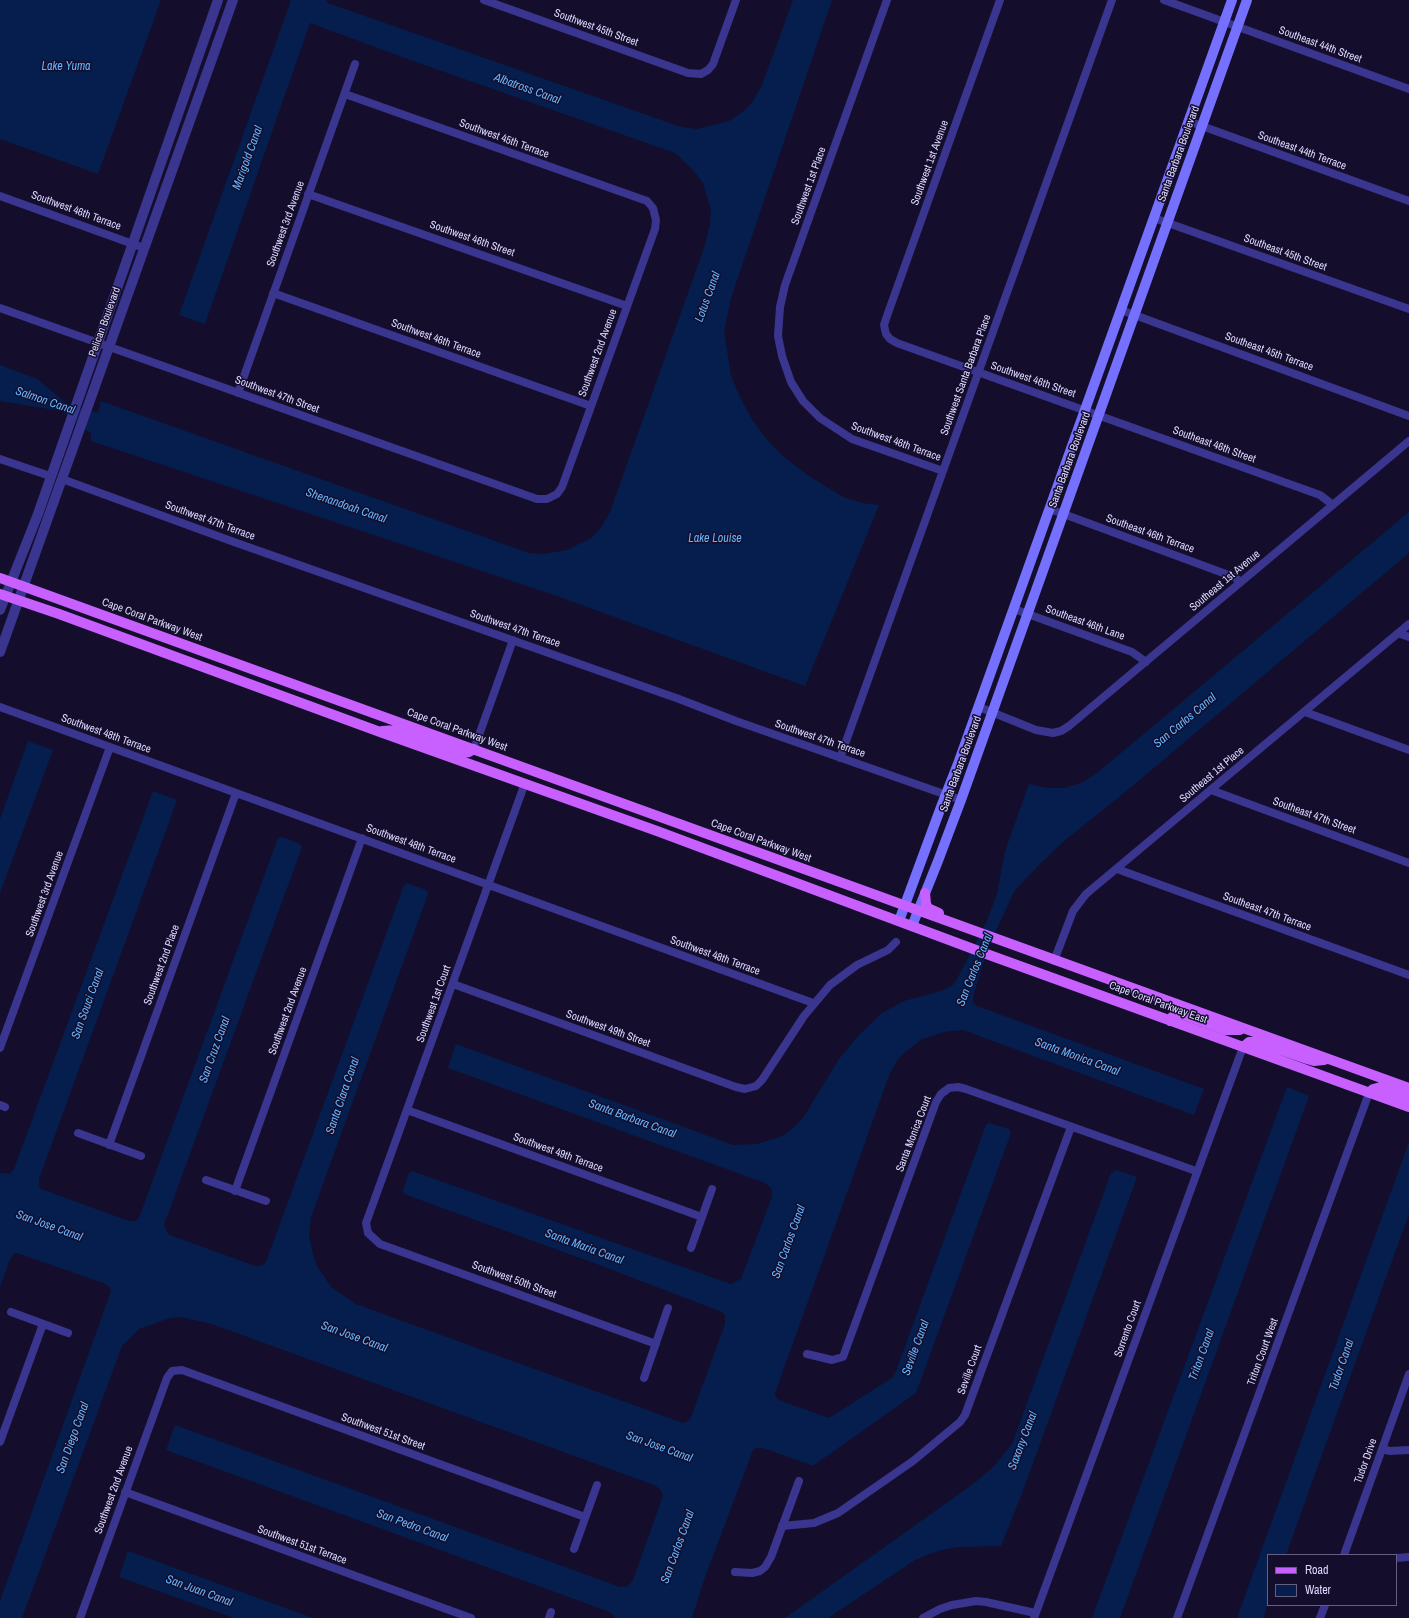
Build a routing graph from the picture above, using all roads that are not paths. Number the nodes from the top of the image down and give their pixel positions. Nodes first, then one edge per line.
1 (218, 0) edge
2 (232, 0) edge
3 (484, 0) edge
4 (736, 0) edge
5 (887, 0) edge
6 (1000, 0) edge
7 (1112, 0) edge
8 (1164, 0) edge
9 (1232, 0) edge
10 (1247, 0) edge
11 (1224, 22) junction
12 (1238, 27) junction
13 (355, 64) dead end
14 (1409, 88) edge
15 (345, 94) junction
16 (1188, 121) junction
17 (1202, 126) junction
18 (308, 194) junction
19 (0, 196) edge
20 (1409, 201) edge
21 (653, 208) joint
22 (1154, 218) junction
23 (1168, 222) junction
24 (132, 243) junction
25 (144, 248) junction
26 (273, 293) junction
27 (627, 306) junction
28 (0, 308) edge
29 (1121, 310) junction
30 (1409, 310) edge
31 (1134, 315) junction
32 (886, 334) joint
33 (98, 343) junction
34 (109, 346) junction
35 (979, 372) junction
36 (791, 382) joint
37 (238, 392) junction
38 (591, 406) junction
39 (1085, 410) junction
40 (1099, 415) junction
41 (1409, 416) edge
42 (64, 437) junction
43 (1409, 441) edge
44 (0, 458) edge
45 (943, 471) junction
46 (50, 476) junction
47 (62, 479) junction
48 (547, 499) joint
49 (1333, 506) junction
50 (1050, 509) junction
51 (1063, 514) junction
52 (0, 578) edge
53 (11, 582) junction
54 (1241, 582) junction
55 (23, 586) junction
56 (3, 595) edge
57 (18, 600) junction
58 (1014, 608) junction
59 (0, 610) edge
60 (1028, 614) junction
61 (1409, 624) edge
62 (1398, 633) junction
63 (1409, 637) edge
64 (513, 640) junction
65 (0, 652) edge
66 (1146, 662) junction
67 (0, 707) edge
68 (979, 707) junction
69 (1304, 712) junction
70 (992, 713) junction
71 (380, 732) junction
72 (110, 747) junction
73 (474, 749) junction
74 (1409, 750) edge
75 (840, 758) junction
76 (525, 783) junction
77 (1211, 790) junction
78 (236, 793) junction
79 (946, 794) junction
80 (961, 800) junction
81 (618, 802) junction
82 (657, 831) junction
83 (362, 838) junction
84 (752, 850) junction
85 (1409, 863) edge
86 (1117, 869) junction
87 (488, 884) junction
88 (925, 893) junction
89 (905, 906) junction
90 (917, 911) junction
91 (899, 921) junction
92 (912, 926) junction
93 (977, 930) junction
94 (896, 942) dead end
95 (1054, 961) junction
96 (1409, 975) edge
97 (453, 984) junction
98 (813, 1003) junction
99 (1170, 1020) junction
100 (1246, 1029) junction
101 (1242, 1047) junction
102 (0, 1048) edge
103 (1328, 1059) junction
104 (1409, 1088) edge
105 (1369, 1093) junction
106 (1409, 1097) edge
107 (1409, 1107) edge
108 (407, 1110) junction
109 (1071, 1127) junction
110 (78, 1133) dead end
111 (109, 1145) junction
112 (141, 1156) dead end
113 (1196, 1171) junction
114 (206, 1180) dead end
115 (712, 1189) dead end
116 (234, 1191) junction
117 (266, 1201) dead end
118 (702, 1217) junction
119 (368, 1232) joint
120 (691, 1248) dead end
121 (668, 1308) dead end
122 (11, 1312) dead end
123 (43, 1324) junction
124 (68, 1333) dead end
125 (656, 1344) junction
126 (807, 1354) dead end
127 (172, 1371) joint
128 (1409, 1374) edge
129 (644, 1378) dead end
130 (0, 1442) edge
131 (1382, 1449) junction
132 (1409, 1450) edge
133 (799, 1481) dead end
134 (597, 1485) dead end
135 (125, 1492) junction
136 (585, 1517) junction
137 (782, 1526) junction
138 (574, 1549) dead end
139 (1344, 1554) edge
140 (1409, 1557) edge
141 (1397, 1558) edge
142 (734, 1572) dead end
143 (1325, 1606) edge
144 (1034, 1615) edge
145 (80, 1618) edge
146 (471, 1618) edge
147 (923, 1618) edge
148 (1177, 1618) edge
149 (1320, 1618) edge

1 - 24 street, Pelican Boulevard
2 - 25 street, Pelican Boulevard
3 - 4 street, Southwest 45th Street
5 - 36 street, Southwest 1st Place
6 - 32 street, Southwest 1st Avenue
7 - 35 street, Southwest Santa Barbara Place
8 - 11 street, Southeast 44th Street
9 - 11 main road, Santa Barbara Boulevard
10 - 12 main road, Santa Barbara Boulevard
11 - 12 street, Southeast 44th Street
11 - 16 main road, Santa Barbara Boulevard
12 - 14 street, Southeast 44th Street
12 - 17 main road, Santa Barbara Boulevard
13 - 15 street, Southwest 3rd Avenue
15 - 18 street, Southwest 3rd Avenue
15 - 21 street, Southwest 45th Terrace
16 - 17 street, Southeast 44th Terrace
16 - 22 main road, Santa Barbara Boulevard
17 - 20 street, Southeast 44th Terrace
17 - 23 main road, Santa Barbara Boulevard
18 - 26 street, Southwest 3rd Avenue
18 - 27 street, Southwest 46th Street
19 - 24 street, Southwest 46th Terrace
21 - 27 street, Southwest 2nd Avenue
22 - 23 street, Southeast 45th Street
22 - 29 main road, Santa Barbara Boulevard
23 - 30 street, Southeast 45th Street
23 - 31 main road, Santa Barbara Boulevard
24 - 25 street, Southwest 46th Terrace
24 - 33 street, Pelican Boulevard
25 - 34 street, Pelican Boulevard
26 - 37 street, Southwest 3rd Avenue
26 - 38 street, Southwest 46th Terrace
27 - 38 street, Southwest 2nd Avenue
28 - 33 street, Southwest 47th Street
29 - 31 street, Southeast 45th Terrace
29 - 39 main road, Santa Barbara Boulevard
31 - 40 main road, Santa Barbara Boulevard
31 - 41 street, Southeast 45th Terrace
32 - 35 street, Southwest 46th Street
33 - 34 street, Southwest 47th Street
33 - 42 street, Pelican Boulevard
34 - 37 street, Southwest 47th Street
34 - 47 street, Pelican Boulevard
35 - 39 street, Southwest 46th Street
35 - 45 street, Southwest Santa Barbara Place
36 - 45 street, Southwest 46th Terrace
37 - 48 street, Southwest 47th Street
38 - 48 street, Southwest 2nd Avenue
39 - 40 street, Southeast 46th Street
39 - 50 main road, Santa Barbara Boulevard
40 - 49 street, Southeast 46th Street
40 - 51 main road, Santa Barbara Boulevard
42 - 46 street, Pelican Boulevard
42 - 47 street
43 - 49 street, Southeast 1st Avenue
44 - 46 street
45 - 75 street, Southwest Santa Barbara Place
46 - 53 street, Pelican Boulevard
47 - 55 street, Pelican Boulevard
47 - 64 street, Southwest 47th Terrace
49 - 54 street, Southeast 1st Avenue
50 - 51 street, Southeast 46th Terrace
50 - 58 main road, Santa Barbara Boulevard
51 - 54 street, Southeast 46th Terrace
51 - 60 main road, Santa Barbara Boulevard
52 - 53 main road, Cape Coral Parkway West
53 - 55 main road, Cape Coral Parkway West
53 - 56 street, Pelican Boulevard
54 - 66 street, Southeast 1st Avenue
55 - 57 street, Pelican Boulevard
55 - 73 main road, Cape Coral Parkway West
56 - 57 main road
56 - 59 street, Pelican Boulevard
57 - 65 street, Pelican Boulevard
57 - 71 main road
58 - 60 street, Southeast 46th Lane
58 - 68 main road, Santa Barbara Boulevard
60 - 66 street, Southeast 46th Lane
60 - 70 main road, Santa Barbara Boulevard
61 - 62 street, Southeast 1st Place
62 - 63 street
62 - 69 street, Southeast 1st Place
64 - 73 street
64 - 75 street, Southwest 47th Terrace
66 - 70 street, Southeast 1st Avenue
67 - 72 street, Southwest 48th Terrace
68 - 70 street
68 - 79 main road, Santa Barbara Boulevard
69 - 74 street
69 - 77 street, Southeast 1st Place
70 - 80 main road, Santa Barbara Boulevard
71 - 73 main road
71 - 76 main road
72 - 78 street, Southwest 48th Terrace
72 - 102 street, Southwest 3rd Avenue
73 - 81 main road, Cape Coral Parkway West
75 - 79 street, Southwest 47th Terrace
76 - 81 main road
76 - 82 main road
76 - 87 street, Southwest 1st Court
77 - 85 street, Southeast 47th Street
77 - 86 street, Southeast 1st Place
78 - 83 street, Southwest 48th Terrace
78 - 111 street, Southwest 2nd Place
79 - 80 street, Southwest 47th Terrace
79 - 89 main road, Santa Barbara Boulevard
80 - 88 main road, Santa Barbara Boulevard
81 - 84 main road, Cape Coral Parkway West
82 - 84 main road
82 - 91 main road
83 - 87 street, Southwest 48th Terrace
83 - 116 street, Southwest 2nd Avenue
84 - 89 main road, Cape Coral Parkway West
86 - 95 street, Southeast 1st Place
86 - 96 street, Southeast 47th Terrace
87 - 97 street, Southwest 1st Court
87 - 98 street, Southwest 48th Terrace
88 - 90 main road, Santa Barbara Boulevard
88 - 93 main road
89 - 90 main road
89 - 91 main road, Santa Barbara Boulevard
90 - 92 main road, Santa Barbara Boulevard
90 - 93 main road
91 - 92 main road, Cape Coral Parkway East
92 - 99 main road, Cape Coral Parkway East
93 - 95 main road, Cape Coral Parkway East
94 - 98 street
95 - 100 main road, Cape Coral Parkway East
97 - 98 street, Southwest 49th Street
97 - 108 street, Southwest 1st Court
99 - 100 main road
99 - 101 main road, Cape Coral Parkway East
100 - 103 main road, Cape Coral Parkway East
101 - 103 main road
101 - 105 main road, Cape Coral Parkway East
101 - 113 street, Sorrento Court
103 - 104 main road, Cape Coral Parkway East
105 - 106 main road
105 - 107 main road, Cape Coral Parkway East
105 - 148 street, Triton Court West
108 - 118 street, Southwest 49th Terrace
108 - 119 street, Southwest 1st Court
109 - 113 street, Santa Monica Court
109 - 126 street, Santa Monica Court
109 - 137 street, Seville Court
110 - 111 street
111 - 112 street
113 - 144 street, Sorrento Court
114 - 116 street
115 - 118 street
116 - 117 street
118 - 120 street
119 - 125 street, Southwest 50th Street
121 - 125 street
122 - 123 street
123 - 124 street
123 - 130 street
125 - 129 street
127 - 135 street, Southwest 2nd Avenue
127 - 136 street, Southwest 51st Street
128 - 131 street, Tudor Drive
131 - 132 street
131 - 139 street, Tudor Drive
133 - 137 street
134 - 136 street
135 - 145 street, Southwest 2nd Avenue
135 - 146 street, Southwest 51st Terrace
136 - 138 street
137 - 142 street
140 - 141 street
143 - 149 street
144 - 147 street

